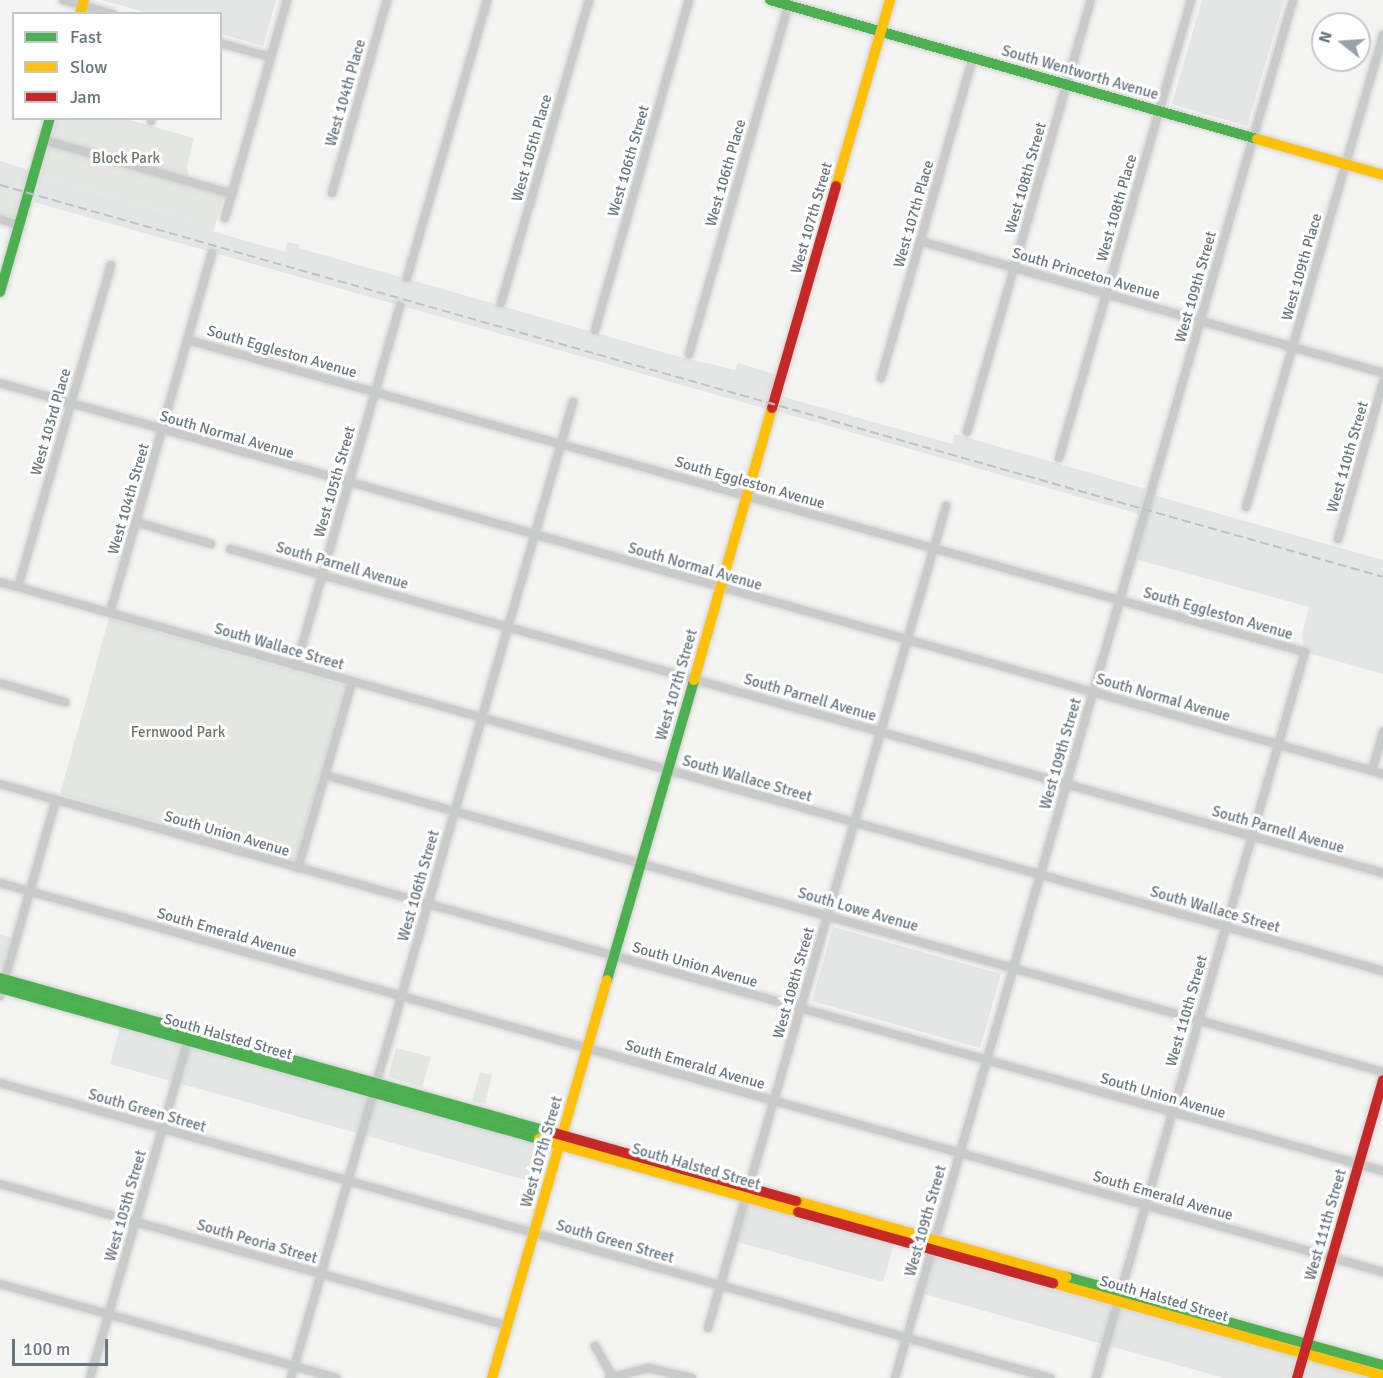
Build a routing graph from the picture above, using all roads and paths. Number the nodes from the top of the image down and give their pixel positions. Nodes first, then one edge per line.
1 (63, 0) edge
2 (286, 0) edge
3 (387, 0) edge
4 (487, 0) edge
5 (589, 0) edge
6 (689, 0) edge
7 (770, 0) edge
8 (891, 0) edge
9 (1091, 0) edge
10 (1191, 0) edge
11 (1293, 0) edge
12 (789, 3) edge
13 (82, 6) edge
14 (105, 12) edge
15 (881, 32) junction
16 (1383, 34) edge
17 (222, 44) edge
18 (270, 57) junction
19 (973, 58) junction
20 (1067, 85) junction
21 (1159, 111) junction
22 (49, 120) edge
23 (1253, 138) junction
24 (44, 140) junction
25 (1345, 165) junction
26 (1383, 175) edge
27 (332, 193) dead end
28 (232, 194) junction
29 (225, 218) dead end
30 (0, 219) edge
31 (19, 225) junction
32 (920, 241) junction
33 (212, 254) dead end
34 (111, 265) dead end
35 (1014, 268) junction
36 (407, 278) dead end
37 (0, 292) edge
38 (1107, 294) junction
39 (501, 303) dead end
40 (400, 306) dead end
41 (1200, 321) junction
42 (595, 330) dead end
43 (188, 340) junction
44 (1293, 347) junction
45 (689, 354) dead end
46 (1383, 373) edge
47 (881, 378) dead end
48 (1383, 382) edge
49 (0, 383) edge
50 (375, 392) junction
51 (573, 402) dead end
52 (71, 404) junction
53 (162, 431) junction
54 (967, 432) dead end
55 (561, 444) junction
56 (1059, 458) dead end
57 (348, 483) junction
58 (747, 496) junction
59 (946, 507) dead end
60 (1246, 507) dead end
61 (136, 522) junction
62 (534, 536) junction
63 (1338, 539) dead end
64 (211, 544) dead end
65 (934, 548) junction
66 (230, 549) dead end
67 (322, 575) junction
68 (0, 582) edge
69 (18, 587) junction
70 (721, 588) junction
71 (1119, 600) junction
72 (110, 613) junction
73 (508, 627) junction
74 (907, 640) junction
75 (1305, 652) joint
76 (296, 666) junction
77 (694, 679) junction
78 (352, 682) junction
79 (0, 683) edge
80 (1093, 693) junction
81 (65, 702) dead end
82 (481, 718) junction
83 (880, 732) junction
84 (1383, 732) edge
85 (1278, 745) junction
86 (668, 771) junction
87 (1372, 771) junction
88 (1383, 774) edge
89 (325, 775) junction
90 (0, 783) edge
91 (1066, 784) junction
92 (57, 800) junction
93 (455, 811) junction
94 (854, 823) junction
95 (1252, 836) junction
96 (641, 863) junction
97 (298, 868) junction
98 (1383, 873) edge
99 (1040, 875) junction
100 (0, 883) edge
101 (30, 892) junction
102 (428, 904) junction
103 (827, 915) junction
104 (1226, 927) junction
105 (614, 956) junction
106 (1013, 968) junction
107 (1383, 971) edge
108 (1, 986) edge
109 (401, 996) junction
110 (801, 1008) junction
111 (1199, 1020) junction
112 (189, 1036) junction
113 (588, 1048) junction
114 (986, 1060) junction
115 (1383, 1072) edge
116 (1383, 1080) edge
117 (0, 1083) edge
118 (375, 1088) junction
119 (774, 1101) junction
120 (1172, 1112) junction
121 (162, 1129) junction
122 (561, 1140) junction
123 (960, 1153) junction
124 (1359, 1164) junction
125 (1383, 1171) edge
126 (348, 1181) junction
127 (0, 1184) edge
128 (748, 1192) junction
129 (1146, 1205) junction
130 (135, 1221) junction
131 (534, 1233) junction
132 (933, 1244) junction
133 (1332, 1257) junction
134 (1383, 1272) edge
135 (321, 1273) junction
136 (0, 1284) edge
137 (720, 1286) junction
138 (1119, 1297) junction
139 (108, 1314) junction
140 (508, 1326) junction
141 (708, 1328) dead end
142 (907, 1338) junction
143 (595, 1346) dead end
144 (1305, 1349) junction
145 (1383, 1365) edge
146 (294, 1366) junction
147 (1383, 1376) edge
148 (611, 1377) edge
149 (90, 1378) edge
150 (291, 1378) edge
151 (336, 1378) edge
152 (492, 1378) edge
153 (692, 1378) edge
154 (895, 1378) edge
155 (1050, 1378) edge
156 (1096, 1378) edge
157 (1297, 1378) edge

1 - 13 street
2 - 18 street
3 - 27 street, West 104th Place
4 - 36 street
5 - 39 street, West 105th Place
6 - 42 street, West 106th Street
7 - 12 street, South Wentworth Avenue
8 - 15 street, West 107th Street
9 - 20 street, West 108th Street
10 - 21 street, West 108th Place
11 - 23 street, West 109th Street
12 - 15 street, South Wentworth Avenue
12 - 45 street, West 106th Place
13 - 14 street
15 - 19 street, South Wentworth Avenue
15 - 58 street, West 107th Street
16 - 25 street, West 109th Place
17 - 18 street
18 - 28 street
19 - 20 street, South Wentworth Avenue
19 - 32 street, West 107th Place
20 - 21 street, South Wentworth Avenue
20 - 35 street, West 108th Street
21 - 23 street, South Wentworth Avenue
21 - 38 street, West 108th Place
22 - 24 street
23 - 25 street, South Wentworth Avenue
23 - 41 street, West 109th Street
24 - 28 street
24 - 31 street
25 - 26 street, South Wentworth Avenue
25 - 44 street, West 109th Place
28 - 29 street
30 - 31 street
31 - 37 street
32 - 35 street, South Princeton Avenue
32 - 47 street, West 107th Place
33 - 43 street, West 104th Street
34 - 52 street, West 103rd Place
35 - 38 street, South Princeton Avenue
35 - 54 street, West 108th Street
38 - 41 street, South Princeton Avenue
38 - 56 street, West 108th Place
40 - 50 street, West 105th Street
41 - 44 street, South Princeton Avenue
41 - 71 street, West 109th Street
43 - 50 street, South Eggleston Avenue
43 - 53 street, West 104th Street
44 - 46 street, South Princeton Avenue
44 - 60 street, West 109th Place
48 - 63 street, West 110th Street
49 - 52 street, South Normal Avenue
50 - 55 street, South Eggleston Avenue
50 - 57 street, West 105th Street
51 - 55 street, West 106th Street
52 - 53 street, South Normal Avenue
52 - 69 street, West 103rd Place
53 - 57 street, South Normal Avenue
53 - 61 street, West 104th Street
55 - 58 street, South Eggleston Avenue
55 - 62 street, West 106th Street
57 - 62 street, South Normal Avenue
57 - 67 street, West 105th Street
58 - 65 street, South Eggleston Avenue
58 - 70 street, West 107th Street
59 - 65 street, West 108th Street
61 - 64 street
61 - 72 street, West 104th Street
62 - 70 street, South Normal Avenue
62 - 73 street, West 106th Street
65 - 71 street, South Eggleston Avenue
65 - 74 street, West 108th Street
66 - 67 street, South Parnell Avenue
67 - 73 street, South Parnell Avenue
67 - 76 street, West 105th Street
68 - 69 street, South Wallace Street
69 - 72 street, South Wallace Street
70 - 74 street, South Normal Avenue
70 - 77 street, West 107th Street
71 - 75 street, South Eggleston Avenue
71 - 80 street, West 109th Street
72 - 76 street, South Wallace Street
73 - 77 street, South Parnell Avenue
73 - 82 street, West 106th Street
74 - 80 street, South Normal Avenue
74 - 83 street, West 108th Street
75 - 85 street, West 110th Street
76 - 78 street, South Wallace Street
77 - 83 street, South Parnell Avenue
77 - 86 street, West 107th Street
78 - 82 street, South Wallace Street
78 - 89 street
79 - 81 street
80 - 85 street, South Normal Avenue
80 - 91 street, West 109th Street
82 - 86 street, South Wallace Street
82 - 93 street, West 106th Street
83 - 91 street, South Parnell Avenue
83 - 94 street, West 108th Street
84 - 87 street
85 - 87 street, South Normal Avenue
85 - 95 street, West 110th Street
86 - 94 street, South Wallace Street
86 - 96 street, West 107th Street
87 - 88 street, South Normal Avenue
89 - 93 street, South Lowe Avenue
89 - 97 street
90 - 92 street, South Union Avenue
91 - 95 street, South Parnell Avenue
91 - 99 street, West 109th Street
92 - 97 street, South Union Avenue
92 - 101 street
93 - 96 street, South Lowe Avenue
93 - 102 street, West 106th Street
94 - 99 street, South Wallace Street
94 - 103 street, West 108th Street
95 - 98 street, South Parnell Avenue
95 - 104 street, West 110th Street
96 - 103 street, South Lowe Avenue
96 - 105 street, West 107th Street
97 - 102 street, South Union Avenue
99 - 104 street, South Wallace Street
99 - 106 street, West 109th Street
100 - 101 street, South Emerald Avenue
101 - 108 street
101 - 109 street, South Emerald Avenue
102 - 105 street, South Union Avenue
102 - 109 street, West 106th Street
103 - 106 street, South Lowe Avenue
103 - 110 street, West 108th Street
104 - 107 street, South Wallace Street
104 - 111 street, West 110th Street
105 - 110 street, South Union Avenue
105 - 113 street, West 107th Street
106 - 111 street, South Lowe Avenue
106 - 114 street, West 109th Street
108 - 112 street, South Halsted Street
109 - 113 street, South Emerald Avenue
109 - 118 street, West 106th Street
110 - 114 street, South Union Avenue
110 - 119 street, West 108th Street
111 - 115 street, South Lowe Avenue
111 - 120 street, West 110th Street
112 - 118 street, South Halsted Street
112 - 121 street, West 105th Street
113 - 119 street, South Emerald Avenue
113 - 122 street, West 107th Street
114 - 120 street, South Union Avenue
114 - 123 street, West 109th Street
116 - 124 street, West 111th Street
117 - 121 street, South Green Street
118 - 122 street, South Halsted Street
118 - 126 street, West 106th Street
119 - 123 street, South Emerald Avenue
119 - 128 street, West 108th Street
120 - 124 street, South Union Avenue
120 - 129 street, West 110th Street
121 - 126 street, South Green Street
121 - 130 street, West 105th Street
122 - 128 street, South Halsted Street
122 - 131 street, West 107th Street
123 - 129 street, South Emerald Avenue
123 - 132 street, West 109th Street
124 - 125 street, South Union Avenue
124 - 133 street, West 111th Street
126 - 131 street, South Green Street
126 - 135 street, West 106th Street
127 - 130 street, South Peoria Street
128 - 132 street, South Halsted Street
128 - 137 street, West 108th Street
129 - 133 street, South Emerald Avenue
129 - 138 street, West 110th Street
130 - 135 street, South Peoria Street
130 - 139 street, West 105th Street
131 - 137 street, South Green Street
131 - 140 street, West 107th Street
132 - 138 street, South Halsted Street
132 - 142 street, West 109th Street
133 - 134 street, South Emerald Avenue
133 - 144 street, West 111th Street
135 - 140 street, South Peoria Street
135 - 146 street, West 106th Street
136 - 139 street
137 - 141 street, West 108th Street
137 - 142 street, South Green Street
138 - 144 street, South Halsted Street
138 - 156 street, West 110th Street
139 - 146 street
139 - 149 street, West 105th Street
140 - 152 street, West 107th Street
142 - 154 street, West 109th Street
142 - 155 street, South Green Street
143 - 148 street
144 - 145 street, South Halsted Street
144 - 147 street, South Halsted Street
144 - 157 street, West 111th Street
146 - 150 street, West 106th Street
146 - 151 street
148 - 153 street

